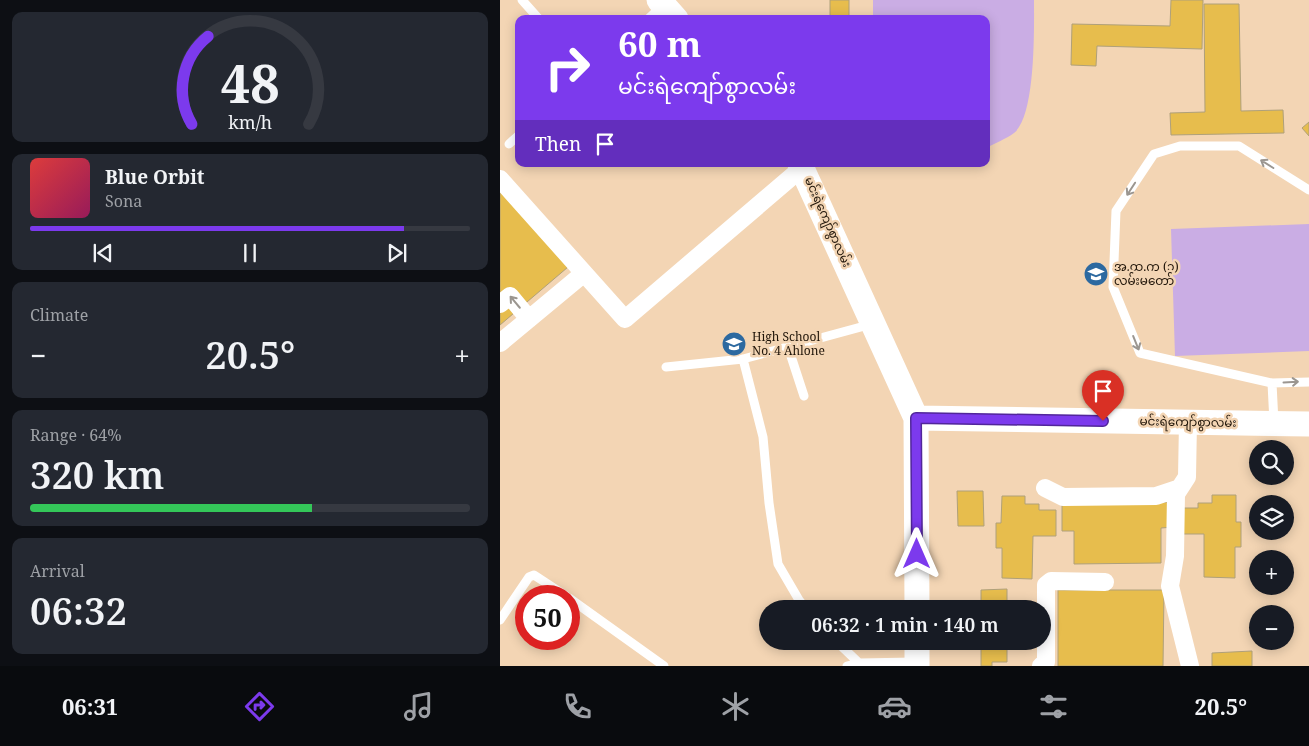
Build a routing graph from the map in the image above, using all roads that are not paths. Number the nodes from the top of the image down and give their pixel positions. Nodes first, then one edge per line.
1 (522, 0) edge
2 (535, 15) edge
3 (515, 139) edge
4 (509, 144) dead end
5 (800, 167) edge
6 (801, 167) edge
7 (500, 180) edge
8 (1309, 190) edge
9 (583, 274) junction
10 (500, 304) edge
11 (529, 319) junction
12 (873, 324) junction
13 (500, 343) edge
14 (788, 347) junction
15 (743, 359) junction
16 (666, 367) dead end
17 (1309, 382) edge
18 (1272, 383) junction
19 (804, 396) dead end
20 (916, 418) junction
21 (1188, 422) junction
22 (1274, 424) junction
23 (1309, 424) edge
24 (1044, 488) dead end
25 (1177, 489) junction
26 (1105, 582) dead end
27 (524, 585) edge
28 (549, 585) edge
29 (515, 598) edge
30 (799, 600) edge
31 (917, 600) edge
32 (580, 606) edge
33 (500, 620) edge
34 (845, 650) edge
35 (917, 656) edge
36 (859, 663) junction
37 (664, 666) edge
38 (847, 666) edge
39 (1041, 666) edge
40 (1190, 666) edge

1 - 2 lane
3 - 4 lane
5 - 9 street
6 - 12 main road, မင်းရဲကျော်စွာလမ်း
7 - 9 street
8 -> 18 lane
9 - 11 street
11 -> 10 street
11 - 13 street
12 - 14 lane
12 - 20 main road, မင်းရဲကျော်စွာလမ်း
14 - 15 lane
14 - 19 lane
15 - 16 lane
15 - 30 lane
18 -> 17 lane
18 - 22 lane
20 - 21 main road, မင်းရဲကျော်စွာလမ်း
20 - 31 main road, မင်းရဲကျော်စွာလမ်း
21 - 22 main road, မင်းရဲကျော်စွာလမ်း
21 - 25 street
22 - 23 main road, မင်းရဲကျော်စွာလမ်း
24 - 25 street
25 - 40 street
26 - 39 street
27 - 28 lane
29 - 33 lane
32 - 37 lane
34 - 36 lane
35 - 36 lane
36 - 38 lane

